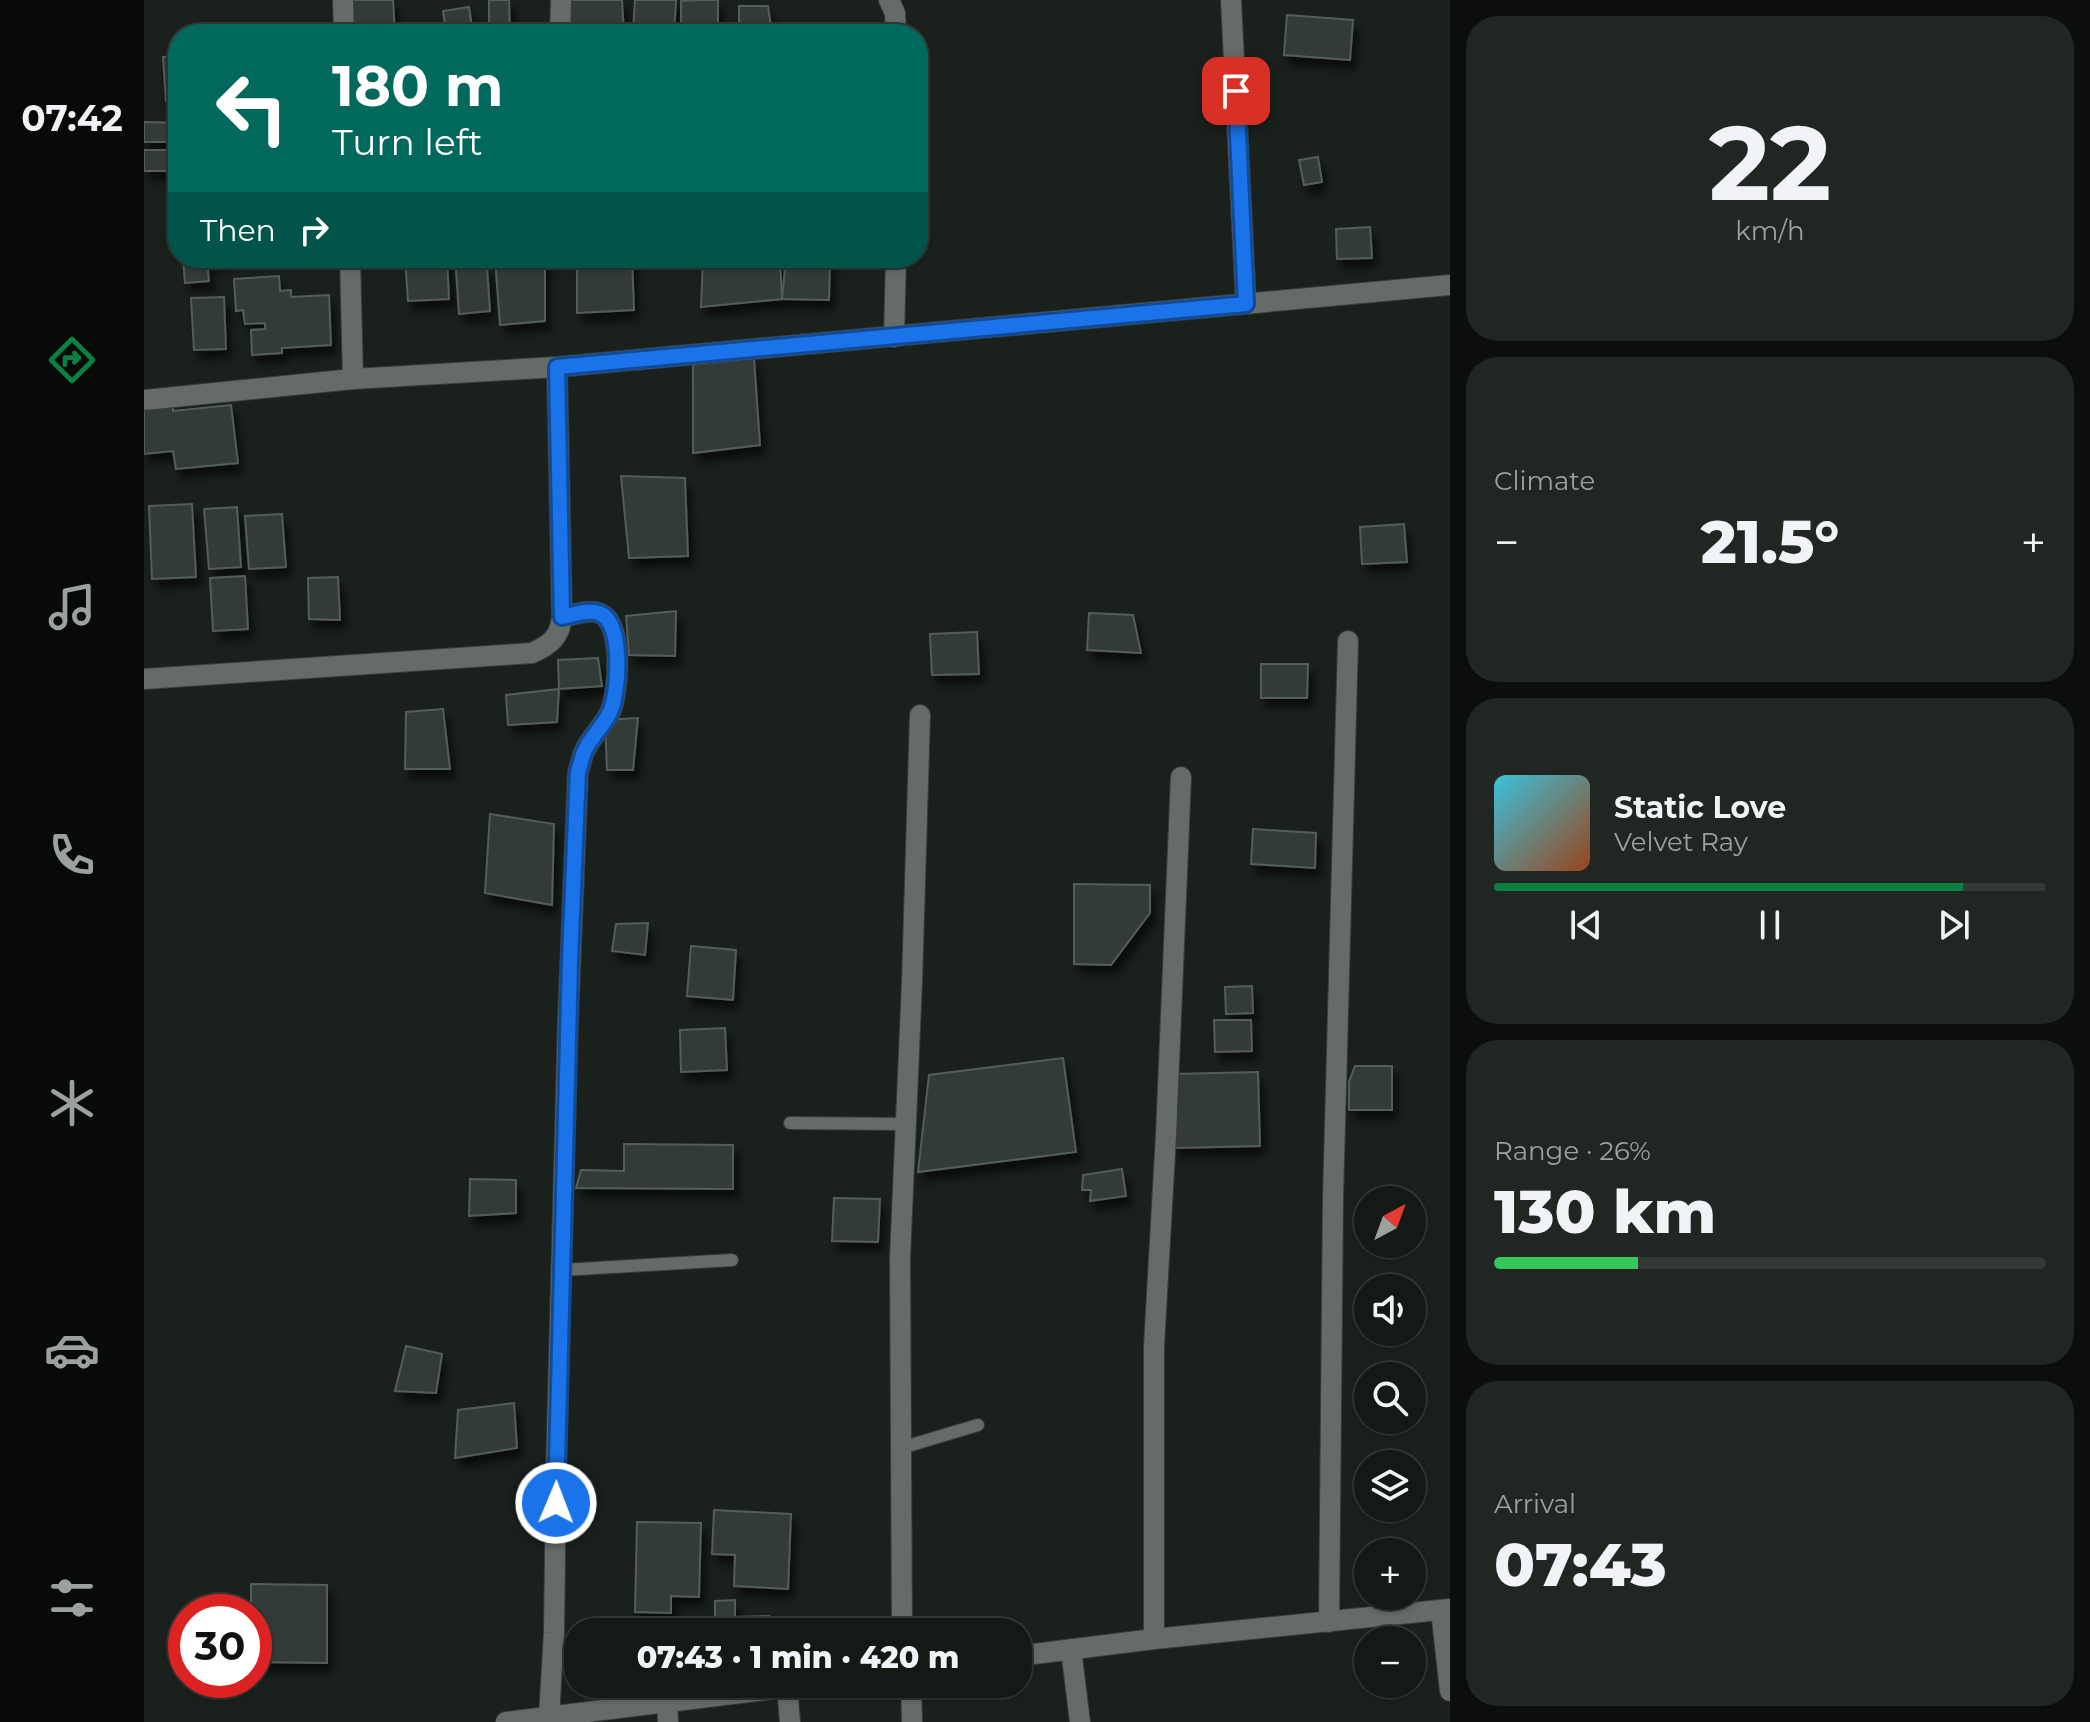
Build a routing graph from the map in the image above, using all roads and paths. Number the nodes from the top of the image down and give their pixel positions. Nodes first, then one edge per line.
1 (343, 0) edge
2 (561, 0) edge
3 (889, 0) edge
4 (1231, 0) edge
5 (344, 24) edge
6 (560, 24) edge
7 (896, 24) edge
8 (350, 268) edge
9 (896, 268) edge
10 (1450, 285) edge
11 (1246, 304) junction
12 (894, 337) junction
13 (557, 367) junction
14 (353, 379) junction
15 (144, 400) edge
16 (562, 617) junction
17 (1348, 641) dead end
18 (144, 679) edge
19 (920, 715) dead end
20 (1181, 777) dead end
21 (790, 1123) dead end
22 (905, 1124) junction
23 (732, 1260) dead end
24 (562, 1270) junction
25 (978, 1425) dead end
26 (901, 1448) junction
27 (1445, 1610) edge
28 (902, 1618) edge
29 (1329, 1622) junction
30 (1154, 1639) junction
31 (1071, 1649) junction
32 (1032, 1654) edge
33 (1450, 1691) edge
34 (734, 1698) edge
35 (788, 1698) edge
36 (911, 1698) edge
37 (667, 1712) edge
38 (549, 1716) junction
39 (506, 1722) edge
40 (790, 1722) edge
41 (912, 1722) edge
42 (1080, 1722) edge

1 - 5 street
2 - 6 street
3 - 7 street
4 - 11 street
8 - 14 street
9 - 12 street
10 - 11 street
11 - 12 street
12 - 13 street
13 - 14 street
13 - 16 street
14 - 15 street
16 - 18 street
16 - 24 street
17 - 29 street
19 - 22 street
20 - 30 street
21 - 22 lane
22 - 26 street
23 - 24 lane
24 - 38 street
25 - 26 lane
26 - 28 street
27 - 29 street
27 - 33 street
29 - 30 street
30 - 31 street
31 - 32 street
31 - 42 street
34 - 37 street
35 - 40 street
36 - 41 street
37 - 38 street
38 - 39 street

